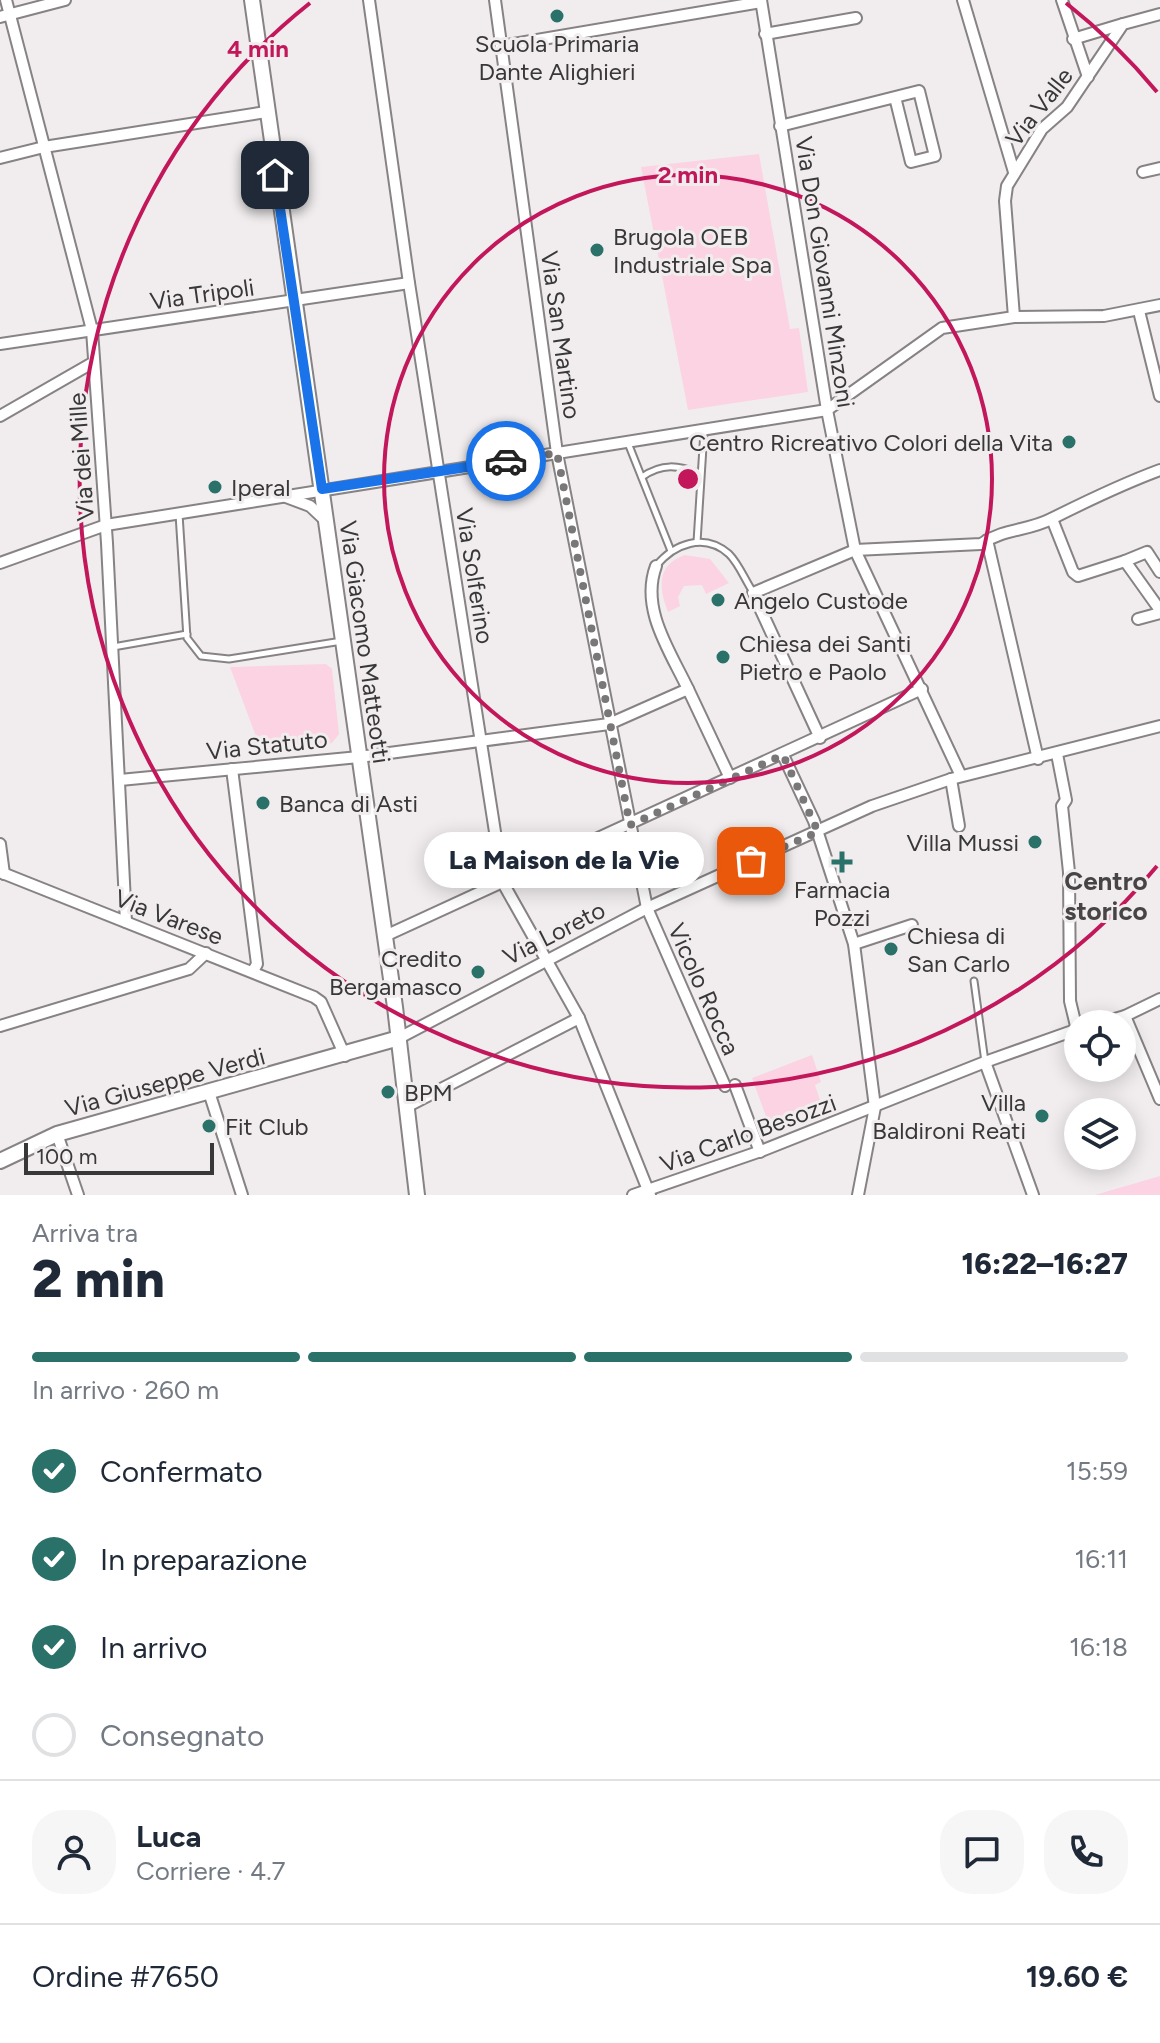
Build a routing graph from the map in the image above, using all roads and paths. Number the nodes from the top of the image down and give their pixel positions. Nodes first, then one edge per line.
1 (6, 0) edge
2 (65, 0) edge
3 (252, 0) edge
4 (369, 0) edge
5 (495, 0) edge
6 (963, 0) edge
7 (1062, 0) edge
8 (761, 1) edge
9 (1160, 14) edge
10 (5, 16) edge
11 (856, 18) dead end
12 (1123, 24) junction
13 (765, 34) junction
14 (1073, 39) junction
15 (501, 46) junction
16 (1088, 77) junction
17 (895, 97) junction
18 (266, 112) junction
19 (780, 126) junction
20 (44, 147) junction
21 (0, 158) edge
22 (1160, 168) edge
23 (1014, 172) junction
24 (1143, 172) dead end
25 (409, 283) junction
26 (293, 301) junction
27 (1160, 305) edge
28 (1139, 311) junction
29 (1014, 317) junction
30 (92, 330) junction
31 (0, 344) edge
32 (94, 362) junction
33 (1160, 396) edge
34 (827, 410) junction
35 (0, 416) edge
36 (704, 430) junction
37 (628, 442) junction
38 (557, 453) junction
39 (1160, 470) edge
40 (439, 472) junction
41 (701, 474) junction
42 (642, 477) junction
43 (322, 489) junction
44 (280, 496) junction
45 (179, 513) junction
46 (1052, 519) junction
47 (326, 521) junction
48 (106, 525) junction
49 (987, 540) junction
50 (697, 542) junction
51 (1160, 547) edge
52 (855, 550) junction
53 (671, 551) junction
54 (1147, 552) junction
55 (1125, 561) junction
56 (0, 563) edge
57 (656, 566) joint
58 (1160, 572) edge
59 (753, 593) junction
60 (1160, 612) edge
61 (1138, 619) dead end
62 (187, 634) junction
63 (343, 641) junction
64 (113, 647) junction
65 (688, 689) junction
66 (922, 689) junction
67 (609, 724) junction
68 (1160, 726) edge
69 (820, 738) junction
70 (481, 741) junction
71 (1057, 754) junction
72 (783, 755) junction
73 (359, 757) junction
74 (1038, 759) junction
75 (232, 769) junction
76 (730, 778) junction
77 (956, 778) junction
78 (120, 780) junction
79 (630, 825) junction
80 (959, 826) dead end
81 (818, 832) junction
82 (0, 844) edge
83 (2, 873) edge
84 (503, 883) junction
85 (647, 908) junction
86 (126, 922) junction
87 (912, 925) dead end
88 (385, 936) junction
89 (854, 944) junction
90 (206, 953) junction
91 (544, 960) junction
92 (253, 971) junction
93 (974, 981) dead end
94 (1160, 999) edge
95 (1072, 1010) edge
96 (1136, 1011) edge
97 (579, 1018) junction
98 (0, 1026) edge
99 (1064, 1035) edge
100 (399, 1038) junction
101 (1136, 1044) edge
102 (345, 1056) junction
103 (985, 1062) junction
104 (209, 1092) junction
105 (1160, 1099) edge
106 (408, 1106) junction
107 (875, 1107) junction
108 (57, 1134) junction
109 (760, 1152) junction
110 (0, 1161) edge
111 (649, 1192) edge
112 (78, 1195) edge
113 (242, 1195) edge
114 (417, 1195) edge
115 (633, 1195) edge
116 (858, 1195) edge
117 (1033, 1195) edge

1 - 10 street, Via dei Mille
2 - 10 street
3 - 18 street, Via Giacomo Matteotti
4 - 25 street, Via Solferino
5 - 15 street, Via San Martino
6 - 23 street
7 - 14 street
8 - 13 street, Via Don Giovanni Minzoni
8 - 15 street
9 - 12 street, Via Valle
10 - 20 street, Via dei Mille
11 - 13 street
12 - 14 street, Via Valle
12 - 16 street, Via Valle
13 - 19 street, Via Don Giovanni Minzoni
14 - 16 street
15 - 38 street, Via San Martino
16 - 23 street, Via Valle
17 - 17 street
17 - 19 street
18 - 20 street
18 - 26 street, Via Giacomo Matteotti
19 - 34 street, Via Don Giovanni Minzoni
20 - 21 street
20 - 30 street, Via dei Mille
22 - 24 street
23 - 29 street, Via Valle
25 - 26 street, Via Tripoli
25 - 40 street, Via Solferino
26 - 30 street, Via Tripoli
26 - 43 street, Via Giacomo Matteotti
27 - 28 street
28 - 29 street
28 - 33 street
29 - 34 street
30 - 31 street, Via Tripoli
30 - 32 street, Via dei Mille
32 - 35 street
32 - 48 street, Via dei Mille
34 - 36 street
34 - 52 street, Via Don Giovanni Minzoni
36 - 37 street
36 - 41 lane
37 - 38 street
37 - 42 lane
38 - 40 street
38 - 67 street, Via San Martino
39 - 46 street
40 - 43 street
40 - 70 street, Via Solferino
41 - 42 lane
41 - 50 lane
42 - 53 lane
43 - 44 street
43 - 47 street, Via Giacomo Matteotti
44 - 45 street
44 - 47 street
45 - 48 street
45 - 62 lane
46 - 49 street
46 - 55 street
47 - 63 street, Via Giacomo Matteotti
48 - 56 street
48 - 64 street, Via dei Mille
49 - 52 street
49 - 74 street
50 - 53 lane
50 - 59 lane
51 - 54 street
52 - 59 street
52 - 66 street, Via Don Giovanni Minzoni
53 - 57 lane
54 - 55 street
54 - 58 street
55 - 60 street
57 - 65 street
59 - 69 street
60 - 61 street
62 - 63 lane
62 - 64 lane
63 - 73 street, Via Giacomo Matteotti
64 - 78 street, Via dei Mille
65 - 67 street, Via Statuto
65 - 76 street
66 - 69 street
66 - 77 street, Via Don Giovanni Minzoni
67 - 70 street, Via Statuto
67 - 79 street, Via San Martino
68 - 71 street, Via Loreto
69 - 72 street
70 - 73 street, Via Statuto
70 - 84 street, Via Solferino
71 - 74 street, Via Loreto
71 - 95 street
72 - 76 street
72 - 81 street
73 - 75 street, Via Statuto
73 - 88 street, Via Giacomo Matteotti
74 - 77 street, Via Loreto
75 - 78 street, Via Statuto
75 - 92 street
76 - 79 street
77 - 80 street, Via Don Giovanni Minzoni
77 - 81 street, Via Loreto
78 - 86 street, Via dei Mille
79 - 84 street
79 - 85 street, Via San Martino
81 - 85 street, Via Loreto
81 - 89 street
82 - 83 street
83 - 86 street, Via Varese
84 - 88 street
84 - 91 street, Via Solferino
85 - 91 street, Via Loreto
85 - 109 street, Vicolo Rocca
86 - 90 street, Via Varese
87 - 89 street
88 - 100 street, Via Giacomo Matteotti
89 - 107 street
90 - 92 street, Via Varese
90 - 98 street
91 - 97 street, Via Solferino
91 - 100 street, Via Loreto
92 - 102 street, Via Varese
93 - 103 lane
94 - 96 street
97 - 106 street
97 - 111 street, Via Solferino
99 - 103 street, Via Carlo Besozzi
100 - 102 street, Via Giuseppe Verdi
100 - 106 street, Via Giacomo Matteotti
101 - 105 street
102 - 104 street, Via Giuseppe Verdi
103 - 107 street, Via Carlo Besozzi
103 - 117 street
104 - 108 street, Via Giuseppe Verdi
104 - 113 street
106 - 114 street, Via Giacomo Matteotti
107 - 109 street, Via Carlo Besozzi
107 - 116 street
108 - 110 street, Via Giuseppe Verdi
108 - 112 street
109 - 111 street, Via Carlo Besozzi
111 - 115 street, Via Carlo Besozzi

